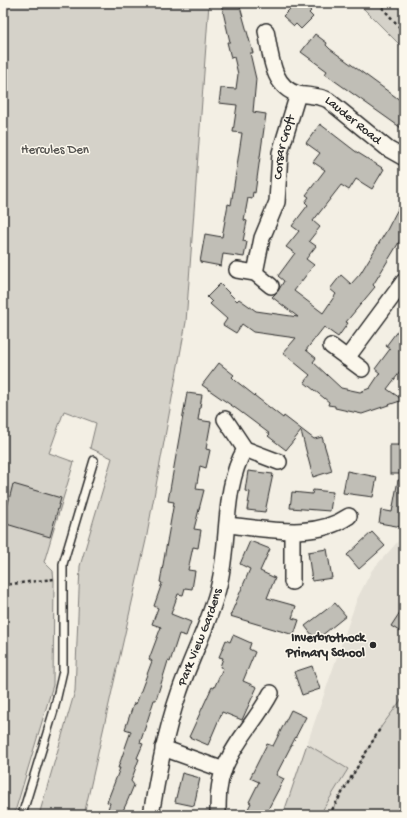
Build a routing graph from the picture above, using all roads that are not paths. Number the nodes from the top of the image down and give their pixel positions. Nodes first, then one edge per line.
1 (266, 31) dead end
2 (298, 94) junction
3 (404, 158) edge
4 (237, 270) dead end
5 (255, 272) junction
6 (404, 281) edge
7 (271, 286) dead end
8 (331, 346) dead end
9 (347, 358) junction
10 (362, 368) dead end
11 (225, 419) dead end
12 (245, 449) junction
13 (94, 460) dead end
14 (279, 462) dead end
15 (349, 516) dead end
16 (228, 525) junction
17 (292, 532) junction
18 (292, 582) dead end
19 (271, 693) dead end
20 (163, 748) junction
21 (224, 770) junction
22 (22, 815) edge
23 (151, 815) edge
24 (218, 815) edge

1 - 2 street
2 - 3 street, Lauder Road
2 - 5 street, Corsar Croft
4 - 5 street
5 - 7 street
6 - 9 street
8 - 9 street
9 - 10 street
11 - 12 street
12 - 14 street
12 - 16 street, Park View Gardens
13 - 22 lane
15 - 17 street
16 - 17 street
16 - 20 street, Park View Gardens
17 - 18 street
19 - 21 street
20 - 21 street
20 - 23 street, Park View Gardens
21 - 24 street

